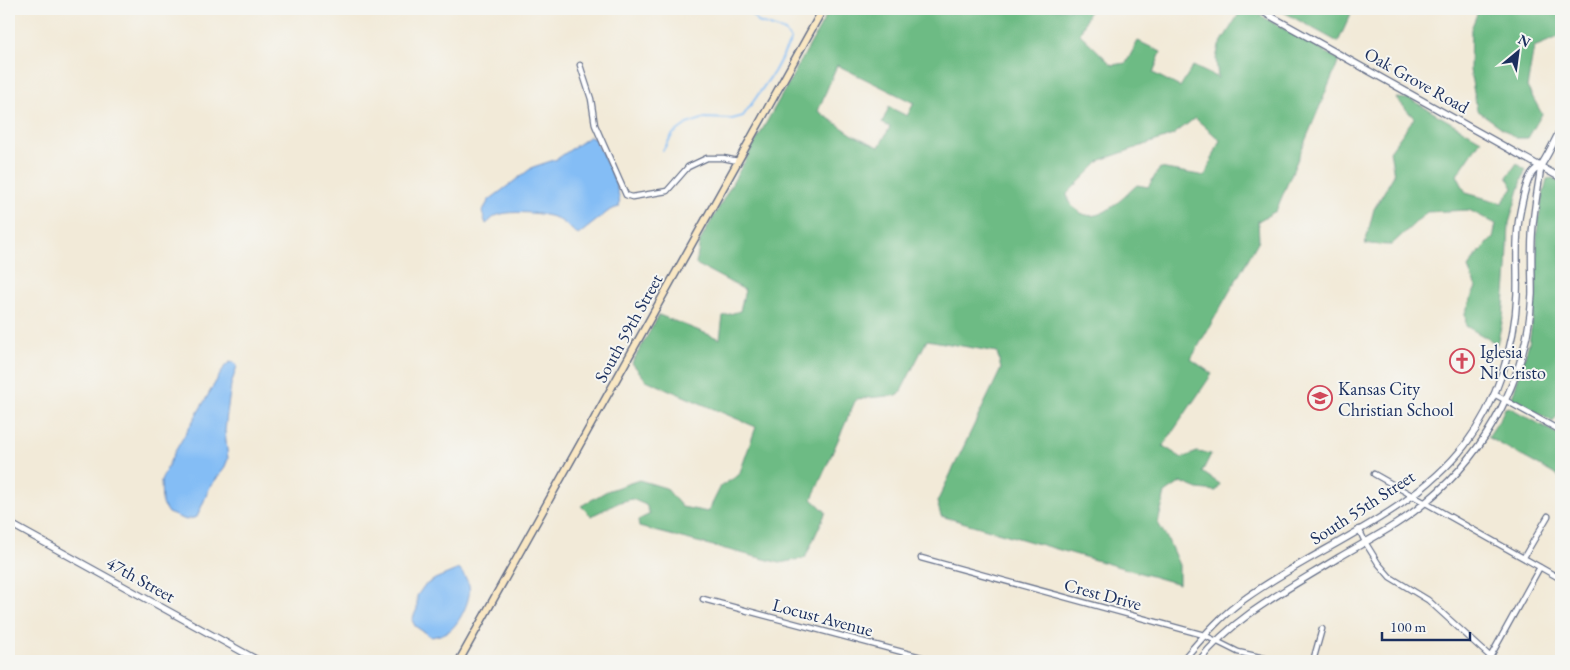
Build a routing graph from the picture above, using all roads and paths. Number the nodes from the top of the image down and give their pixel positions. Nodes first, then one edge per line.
1 (12, 9) edge
2 (823, 9) edge
3 (1258, 9) edge
4 (9, 14) edge
5 (580, 65) dead end
6 (1561, 128) edge
7 (738, 161) junction
8 (1541, 166) junction
9 (1561, 178) edge
10 (1494, 394) junction
11 (1506, 400) junction
12 (1561, 432) edge
13 (1374, 474) dead end
14 (1412, 496) junction
15 (1425, 503) junction
16 (1548, 516) dead end
17 (9, 523) edge
18 (1359, 529) junction
19 (1365, 542) junction
20 (1524, 557) junction
21 (921, 558) dead end
22 (1540, 567) junction
23 (1561, 579) edge
24 (703, 599) dead end
25 (1322, 629) dead end
26 (1204, 635) junction
27 (1217, 642) junction
28 (913, 655) junction
29 (1491, 660) edge
30 (260, 661) edge
31 (459, 661) edge
32 (910, 661) edge
33 (936, 661) edge
34 (1182, 661) edge
35 (1199, 661) edge
36 (1277, 661) edge
37 (1314, 661) edge

1 - 4 street
2 - 7 main road, South 59th Street
3 - 8 street, Oak Grove Road
5 - 7 street
6 - 8 street, South 55th Street
7 - 31 main road, South 59th Street
8 - 9 street, Oak Grove Road
8 - 10 street, South 55th Street
8 - 11 street, South 55th Street
10 - 11 street
10 - 14 street, South 55th Street
11 - 12 street
11 - 15 street, South 55th Street
13 - 14 street
14 - 15 street
14 - 18 street, South 55th Street
15 - 19 street, South 55th Street
15 - 20 street
16 - 20 street
17 - 30 street, 47th Street
18 - 19 street
18 - 26 street, South 55th Street
19 - 27 street, South 55th Street
19 - 29 street
20 - 22 street
21 - 26 street, Crest Drive
22 - 23 street
22 - 29 street
24 - 28 street, Locust Avenue
25 - 37 street
26 - 27 street, Crest Drive
26 - 34 street, South 55th Street
27 - 35 street, South 55th Street
27 - 36 street, Crest Drive
28 - 32 street
28 - 33 street, Locust Avenue

